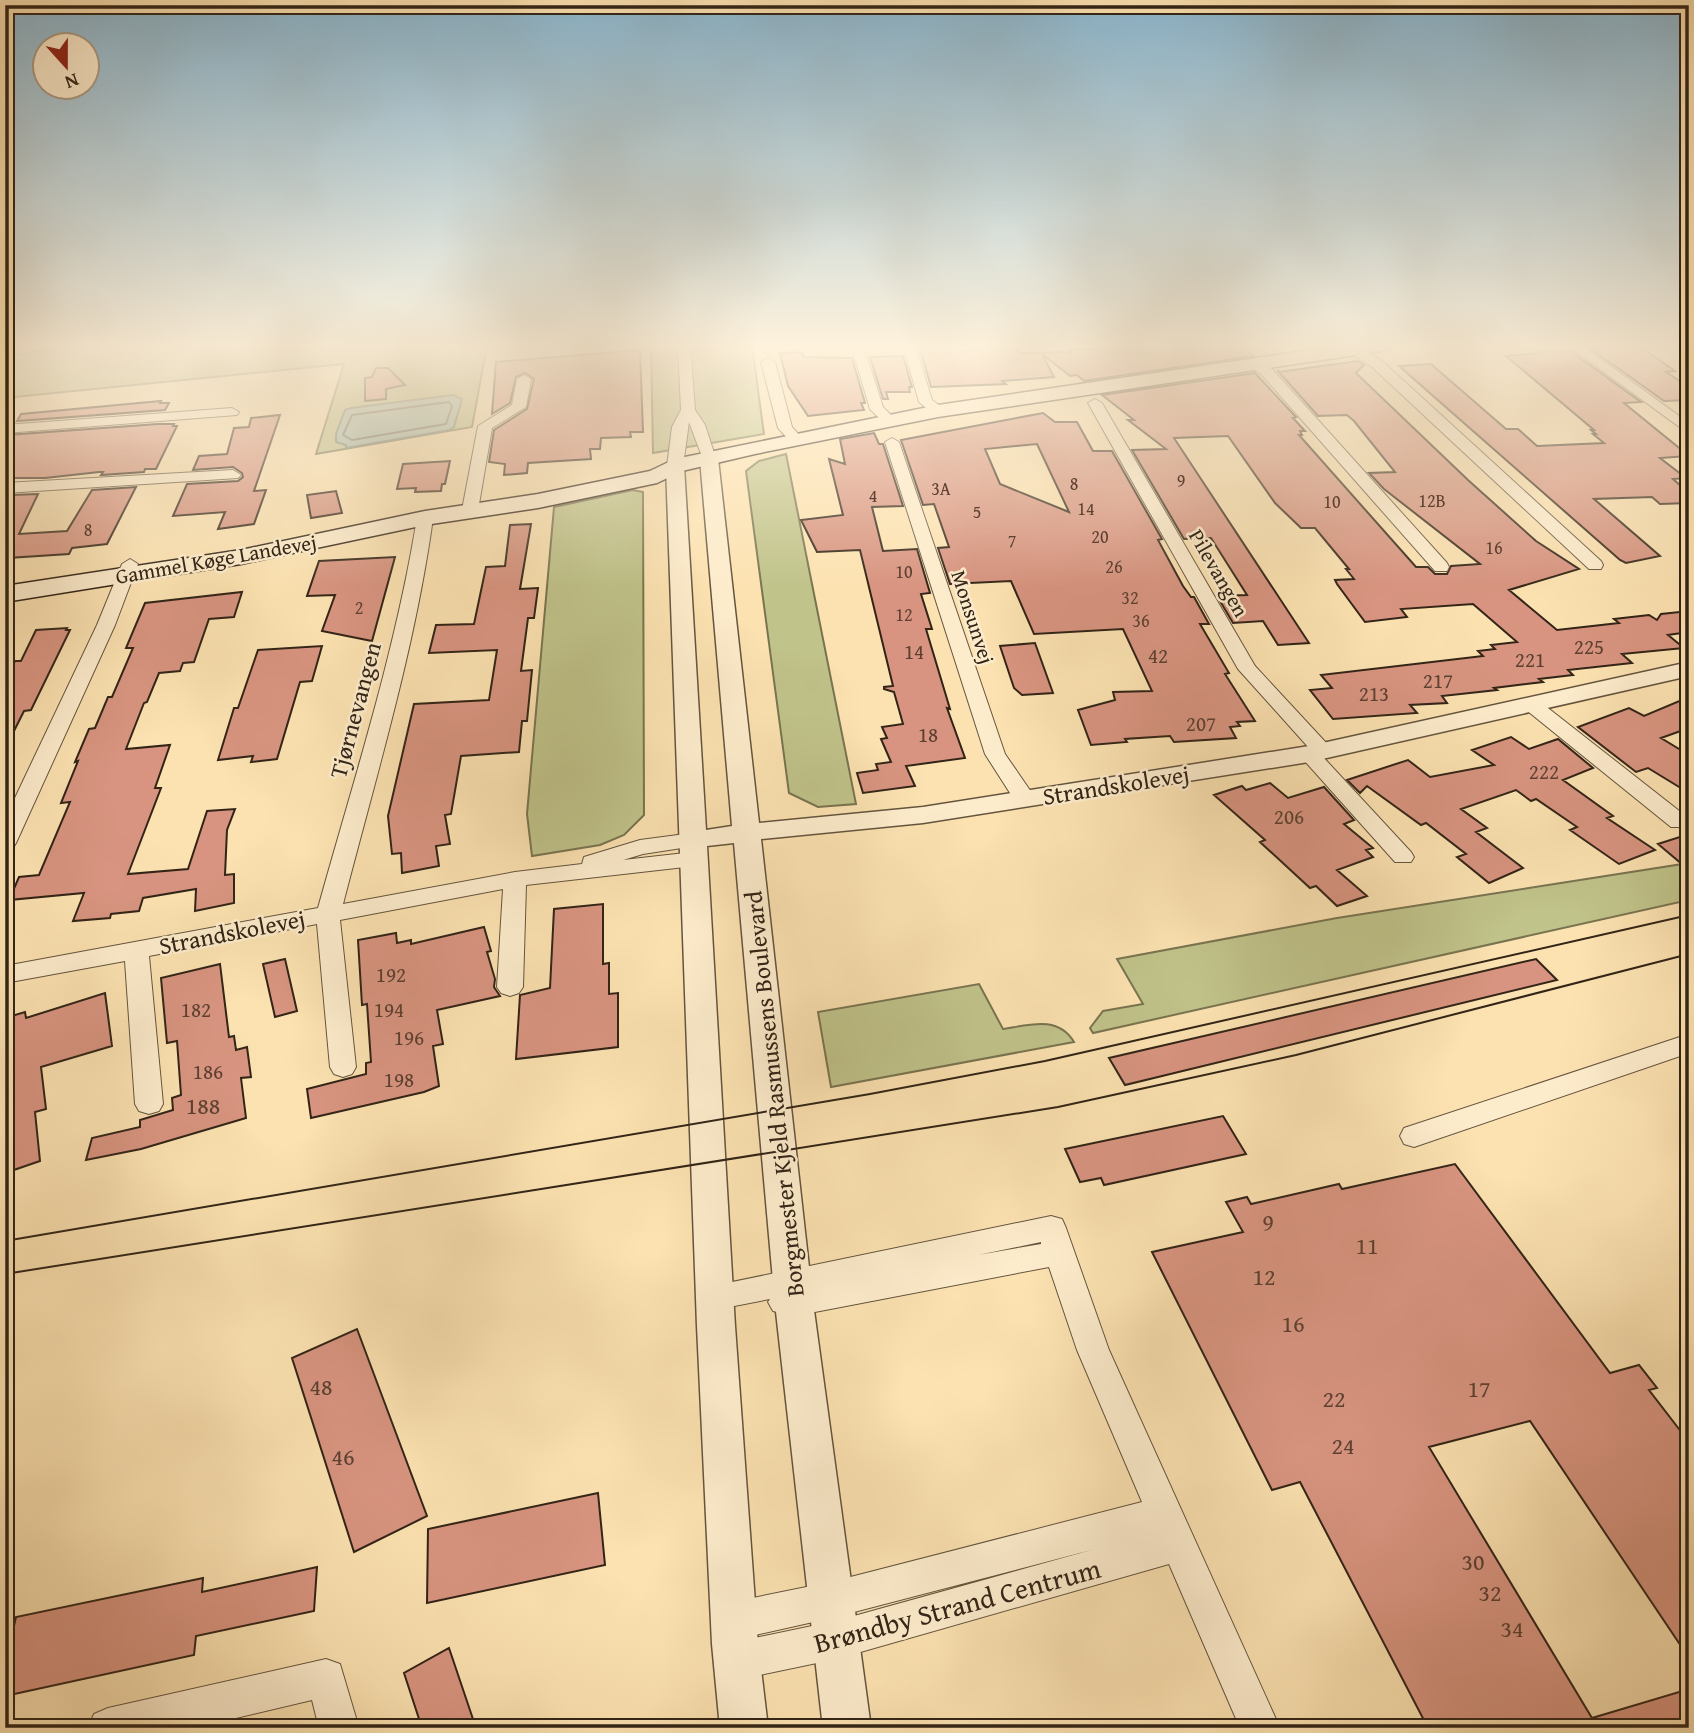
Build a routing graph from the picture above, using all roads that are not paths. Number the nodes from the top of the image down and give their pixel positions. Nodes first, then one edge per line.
1 (47, 426) edge
2 (485, 426) edge
3 (680, 426) edge
4 (698, 426) edge
5 (784, 426) edge
6 (860, 426) edge
7 (1108, 426) edge
8 (1315, 426) edge
9 (1444, 426) edge
10 (5, 429) edge
11 (796, 439) junction
12 (892, 442) dead end
13 (709, 458) junction
14 (675, 466) junction
15 (233, 475) dead end
16 (5, 488) edge
17 (479, 508) junction
18 (425, 518) junction
19 (1595, 565) dead end
20 (1441, 567) dead end
21 (129, 570) junction
22 (5, 583) edge
23 (5, 594) edge
24 (1689, 669) edge
25 (1532, 705) junction
26 (1316, 752) junction
27 (1024, 799) junction
28 (1679, 822) dead end
29 (748, 842) junction
30 (5, 843) edge
31 (694, 850) junction
32 (1403, 858) dead end
33 (515, 879) junction
34 (328, 914) junction
35 (136, 950) junction
36 (5, 975) edge
37 (510, 987) dead end
38 (1689, 1043) edge
39 (343, 1067) dead end
40 (149, 1104) dead end
41 (1414, 1136) dead end
42 (793, 1293) junction
43 (714, 1297) junction
44 (1170, 1529) junction
45 (834, 1620) junction
46 (735, 1641) junction
47 (108, 1728) edge
48 (339, 1728) edge
49 (744, 1728) edge
50 (847, 1728) edge
51 (1260, 1728) edge

1 - 10 street
2 - 17 street
3 - 14 street
4 - 13 street
5 - 11 street
6 - 11 main road, Gammel Køge Landevej
7 - 26 street, Pilevangen
8 - 20 street
9 - 19 street
11 - 13 main road, Gammel Køge Landevej
12 - 27 street, Monsunvej
13 - 14 main road, Gammel Køge Landevej
13 - 29 street, Borgmester Kjeld Rasmussens Boulevard
14 - 17 main road, Gammel Køge Landevej
14 - 31 street
15 - 16 street
17 - 18 main road, Gammel Køge Landevej
18 - 21 main road, Gammel Køge Landevej
18 - 34 street, Tjørnevangen
21 - 22 main road, Gammel Køge Landevej
21 - 23 main road, Gammel Køge Landevej
21 - 30 street
24 - 25 street, Strandskolevej
25 - 26 street, Strandskolevej
25 - 28 street
26 - 27 street, Strandskolevej
26 - 32 street
27 - 29 street, Strandskolevej
29 - 31 street, Strandskolevej
29 - 42 street, Borgmester Kjeld Rasmussens Boulevard
31 - 33 street, Strandskolevej
31 - 43 street
33 - 34 street, Strandskolevej
33 - 37 street
34 - 35 street, Strandskolevej
34 - 39 street, Strandskolevej
35 - 36 street, Strandskolevej
35 - 40 street, Strandskolevej
38 - 41 street
42 - 43 street
42 - 44 street
42 - 45 street, Borgmester Kjeld Rasmussens Boulevard
43 - 46 street
44 - 45 street, Brøndby Strand Centrum
44 - 51 street
45 - 46 street, Brøndby Strand Centrum
45 - 50 street, Borgmester Kjeld Rasmussens Boulevard
46 - 49 street
47 - 48 street

